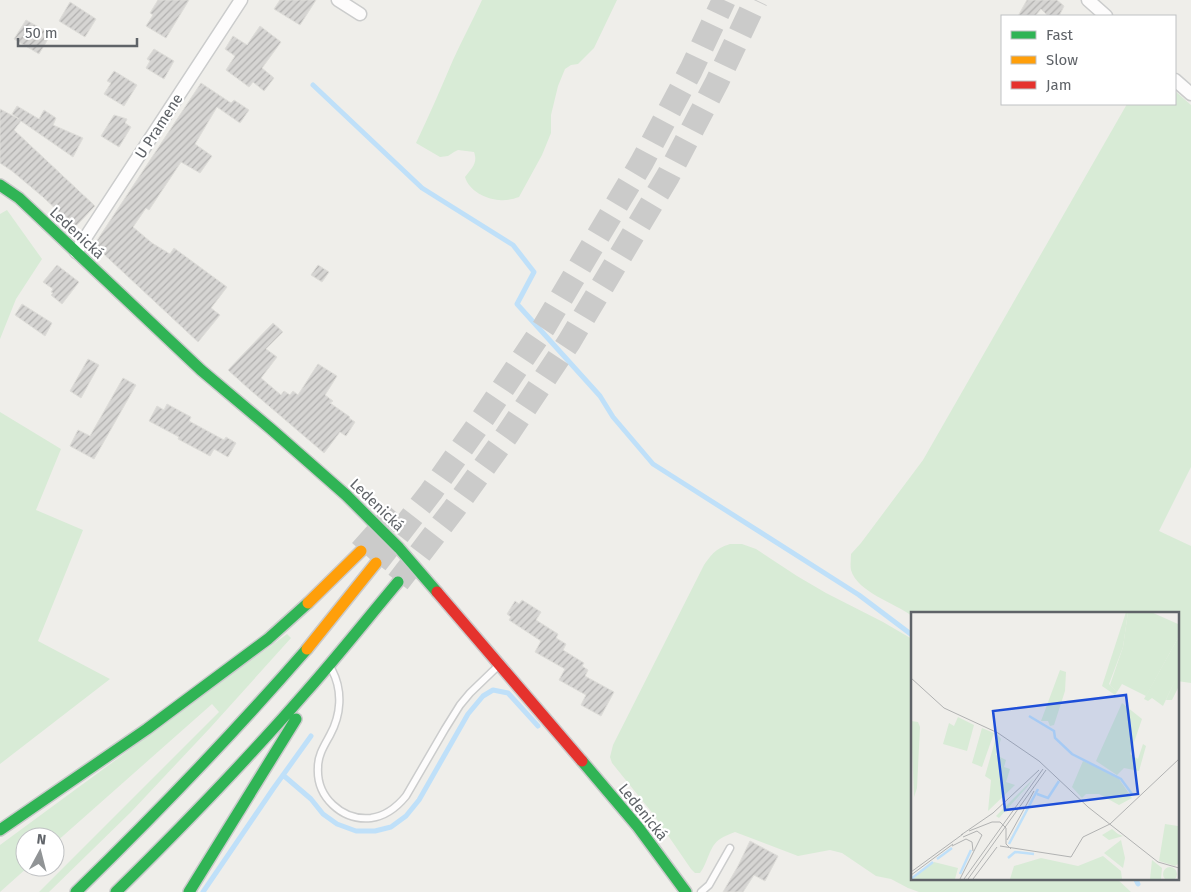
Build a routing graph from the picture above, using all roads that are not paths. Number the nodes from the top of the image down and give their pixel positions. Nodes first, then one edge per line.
1 (241, 0) edge
2 (338, 0) edge
3 (360, 14) dead end
4 (1176, 81) edge
5 (1191, 94) edge
6 (2, 189) edge
7 (76, 252) junction
8 (361, 551) tunnel mouth
9 (376, 564) tunnel mouth
10 (398, 582) tunnel mouth
11 (329, 665) junction
12 (499, 665) junction
13 (0, 830) edge
14 (730, 848) dead end
15 (76, 892) edge
16 (116, 892) edge
17 (189, 892) edge
18 (686, 892) edge
19 (701, 892) edge

1 - 7 street, U Pramene
2 - 3 street
4 - 5 street
6 - 7 main road, Ledenická
7 - 12 main road, Ledenická
8 - 13 main road
9 - 15 main road
10 - 11 main road
11 - 12 lane
11 - 16 main road
11 - 17 main road
12 - 18 main road, Ledenická
14 - 19 lane

